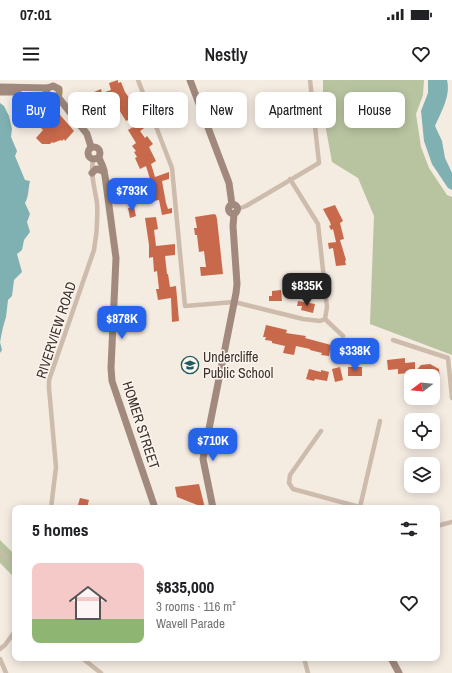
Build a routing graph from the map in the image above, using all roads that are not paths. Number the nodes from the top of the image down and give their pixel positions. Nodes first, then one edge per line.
1 (138, 80) edge
2 (190, 80) edge
3 (310, 80) edge
4 (50, 86) edge
5 (0, 89) edge
6 (59, 92) edge
7 (60, 100) edge
8 (96, 159) junction
9 (104, 171) junction
10 (92, 172) junction
11 (290, 179) junction
12 (235, 209) junction
13 (234, 302) junction
14 (325, 319) junction
15 (343, 336) dead end
16 (393, 340) dead end
17 (452, 398) edge
18 (380, 420) dead end
19 (321, 431) dead end
20 (51, 505) edge
21 (154, 505) edge
22 (212, 505) edge
23 (351, 505) edge
24 (363, 505) edge
25 (452, 522) edge
26 (440, 525) edge
27 (0, 552) edge
28 (12, 564) edge
29 (12, 635) edge
30 (0, 649) edge
31 (0, 659) edge
32 (86, 661) edge
33 (305, 661) edge
34 (393, 661) edge
35 (6, 673) edge
36 (101, 673) edge
37 (308, 673) edge
38 (399, 673) edge

1 - 13 street
2 - 12 main road
3 - 11 street
4 - 5 main road
4 - 6 main road
7 - 8 main road, HOMER STREET
8 - 9 main road, HOMER STREET
8 - 10 street, RIVERVIEW ROAD
9 - 10 main road
9 - 21 main road, HOMER STREET
10 - 20 street, RIVERVIEW ROAD
11 - 12 street
11 - 14 street
12 - 13 main road
13 - 14 street
13 - 22 main road
14 - 15 street
16 - 17 street
18 - 24 street
19 - 23 street
25 - 26 street
27 - 28 lane
29 - 30 street
31 - 35 street
32 - 36 street
33 - 37 street
34 - 38 main road

